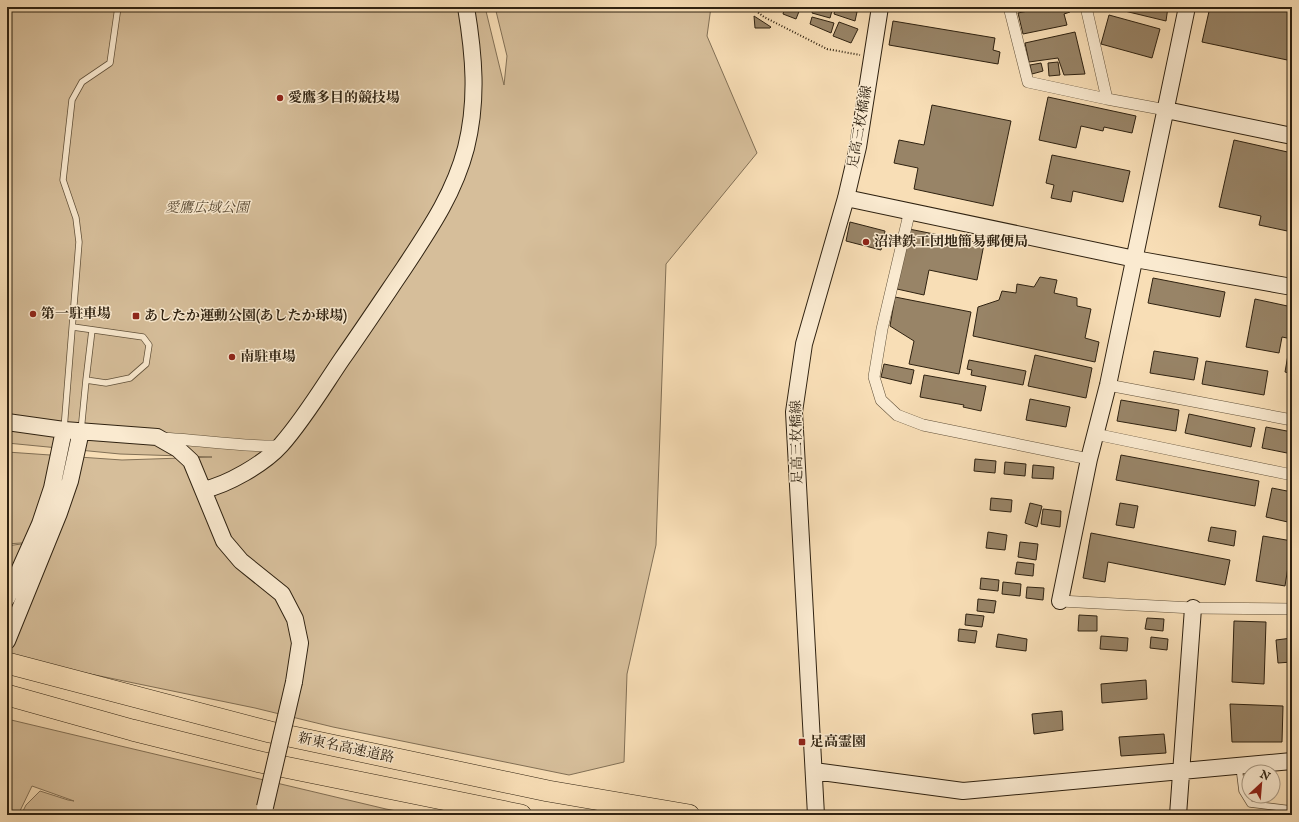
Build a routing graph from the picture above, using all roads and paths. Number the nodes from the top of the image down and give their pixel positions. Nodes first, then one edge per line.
1 (118, 7) edge
2 (466, 7) edge
3 (752, 7) edge
4 (880, 7) edge
5 (1009, 7) edge
6 (1086, 7) edge
7 (1187, 7) edge
8 (872, 56) junction
9 (1107, 99) junction
10 (1166, 110) junction
11 (1292, 136) edge
12 (846, 198) junction
13 (910, 210) junction
14 (1135, 259) junction
15 (1292, 287) edge
16 (74, 327) junction
17 (92, 330) junction
18 (86, 380) junction
19 (1108, 385) junction
20 (1292, 420) edge
21 (7, 422) edge
22 (64, 430) junction
23 (81, 431) junction
24 (1095, 434) junction
25 (157, 437) junction
26 (280, 446) junction
27 (1089, 459) junction
28 (1292, 475) edge
29 (203, 490) junction
30 (8, 594) edge
31 (1060, 601) joint
32 (23, 603) junction
33 (1193, 608) junction
34 (1292, 609) edge
35 (7, 641) edge
36 (7, 663) edge
37 (7, 695) edge
38 (1292, 761) edge
39 (1239, 765) junction
40 (1181, 770) junction
41 (814, 776) junction
42 (1292, 810) edge
43 (263, 811) edge
44 (1178, 812) edge
45 (521, 815) edge
46 (689, 815) edge
47 (816, 815) edge

1 - 16 lane
2 - 26 street
3 - 8 path
4 - 8 street, 足高三枚橋線
5 - 9 street
6 - 9 street
7 - 10 street
8 - 12 street, 足高三枚橋線
9 - 10 street
10 - 11 street
10 - 14 street
12 - 13 street
12 - 41 street, 足高三枚橋線
13 - 14 street
13 - 27 street
14 - 15 street
14 - 19 street
16 - 17 lane
16 - 22 lane
17 - 18 lane
17 - 18 lane
18 - 23 lane
19 - 20 street
19 - 24 street
21 - 22 street
22 - 23 street
22 - 30 street
23 - 25 street
23 - 32 street
24 - 27 street
24 - 28 street
25 - 26 street
25 - 29 street
26 - 29 street
27 - 31 street
29 - 43 street, bridge
30 - 32 street
31 - 33 street
32 - 35 street
33 - 34 street
33 - 40 street
36 - 46 highway, 新東名高速道路
37 - 45 highway
38 - 39 street
39 - 40 street
39 - 42 lane
40 - 41 street
40 - 44 street
41 - 47 street, 足高三枚橋線

